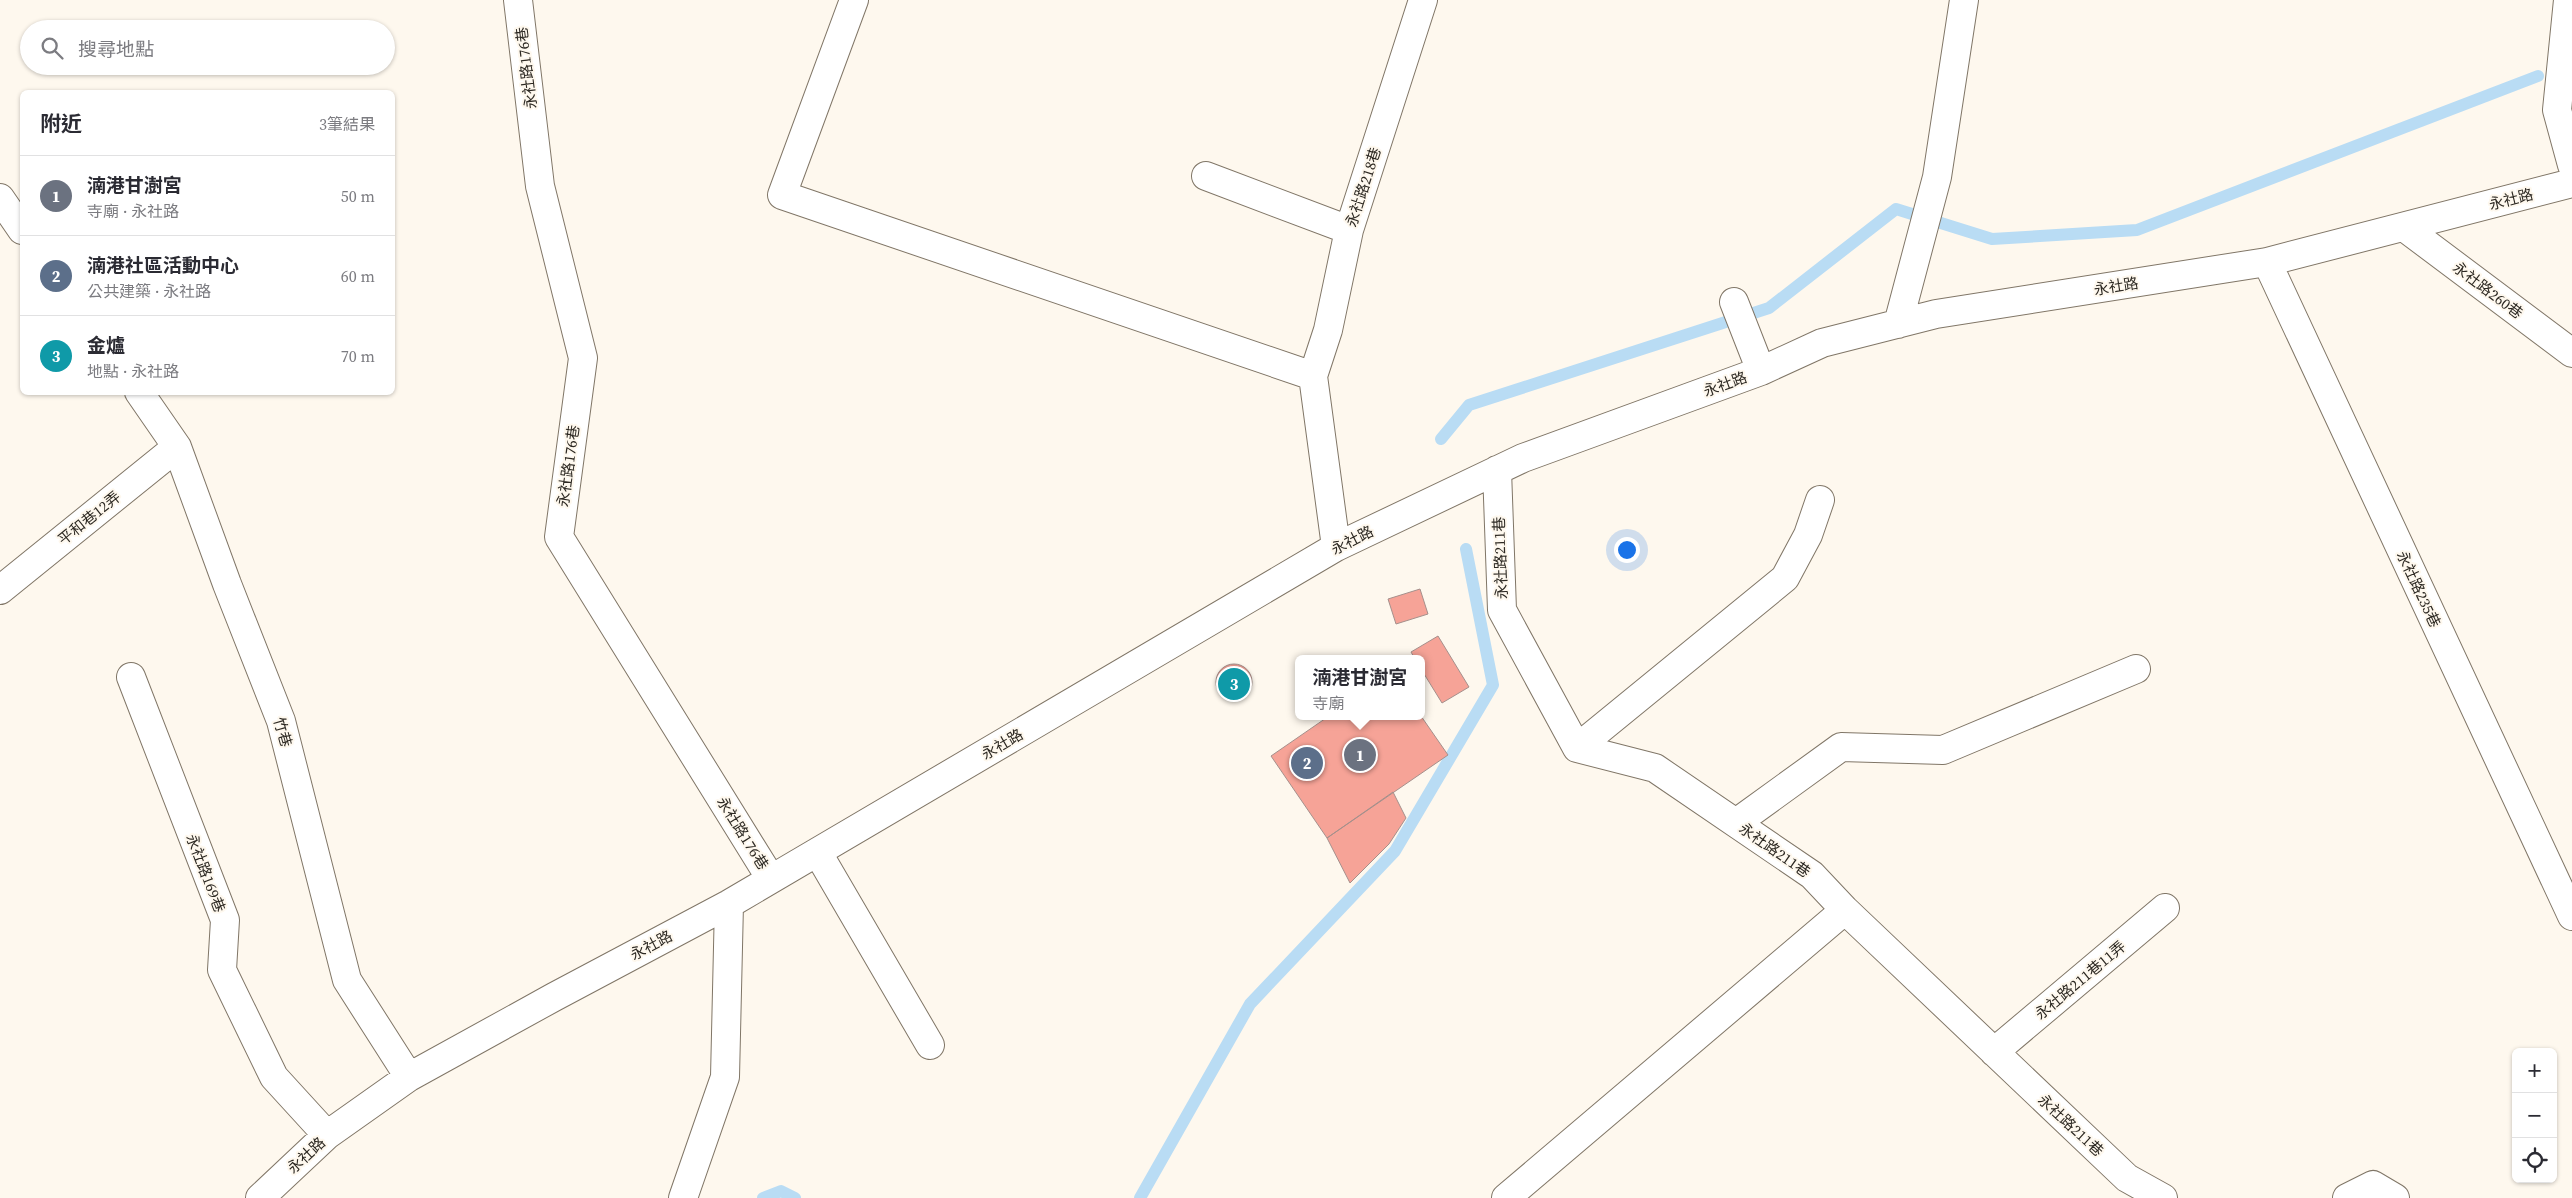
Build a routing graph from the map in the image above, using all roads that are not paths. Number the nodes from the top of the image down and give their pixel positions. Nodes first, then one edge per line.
1 (518, 0) edge
2 (854, 0) edge
3 (1423, 0) edge
4 (1964, 0) edge
5 (2568, 0) edge
6 (2572, 165) edge
7 (1206, 176) dead end
8 (2572, 183) edge
9 (0, 198) edge
10 (20, 227) edge
11 (2404, 227) junction
12 (1349, 230) junction
13 (2267, 262) junction
14 (1734, 302) dead end
15 (1898, 324) junction
16 (2572, 353) edge
17 (1760, 371) junction
18 (1313, 376) junction
19 (141, 395) edge
20 (177, 447) junction
21 (1498, 470) junction
22 (1820, 500) dead end
23 (1336, 547) junction
24 (0, 590) edge
25 (2136, 669) dead end
26 (131, 678) dead end
27 (1578, 748) junction
28 (1736, 823) junction
29 (818, 853) junction
30 (771, 879) junction
31 (729, 904) junction
32 (2165, 908) dead end
33 (1845, 910) junction
34 (2572, 916) edge
35 (930, 1045) dead end
36 (1994, 1052) junction
37 (409, 1077) junction
38 (327, 1135) junction
39 (260, 1198) edge
40 (683, 1198) edge
41 (1506, 1198) edge
42 (2163, 1198) edge
43 (2347, 1198) edge
44 (2395, 1198) edge

1 - 30 street, 永社路176巷
2 - 18 street
3 - 12 street, 永社路218巷
4 - 15 street
5 - 6 street
7 - 12 street
8 - 11 street, 永社路
9 - 10 street
11 - 13 street, 永社路
11 - 16 street, 永社路260巷
12 - 18 street, 永社路218巷
13 - 15 street, 永社路
13 - 34 street, 永社路235巷
14 - 17 street
15 - 17 street, 永社路
17 - 21 street, 永社路
18 - 23 street
19 - 20 street, 竹巷
20 - 24 street, 平和巷12弄
20 - 37 street, 竹巷
21 - 23 street, 永社路
21 - 27 street, 永社路211巷
22 - 27 street
23 - 29 street, 永社路
25 - 28 street
26 - 38 street, 永社路169巷
27 - 28 street, 永社路211巷
28 - 33 street, 永社路211巷
29 - 30 street, 永社路
29 - 35 street
30 - 31 street, 永社路
31 - 37 street, 永社路
31 - 40 street
32 - 36 street, 永社路211巷11弄
33 - 36 street, 永社路211巷
33 - 41 street
36 - 42 street, 永社路211巷
37 - 38 street, 永社路
38 - 39 street, 永社路
43 - 44 street

